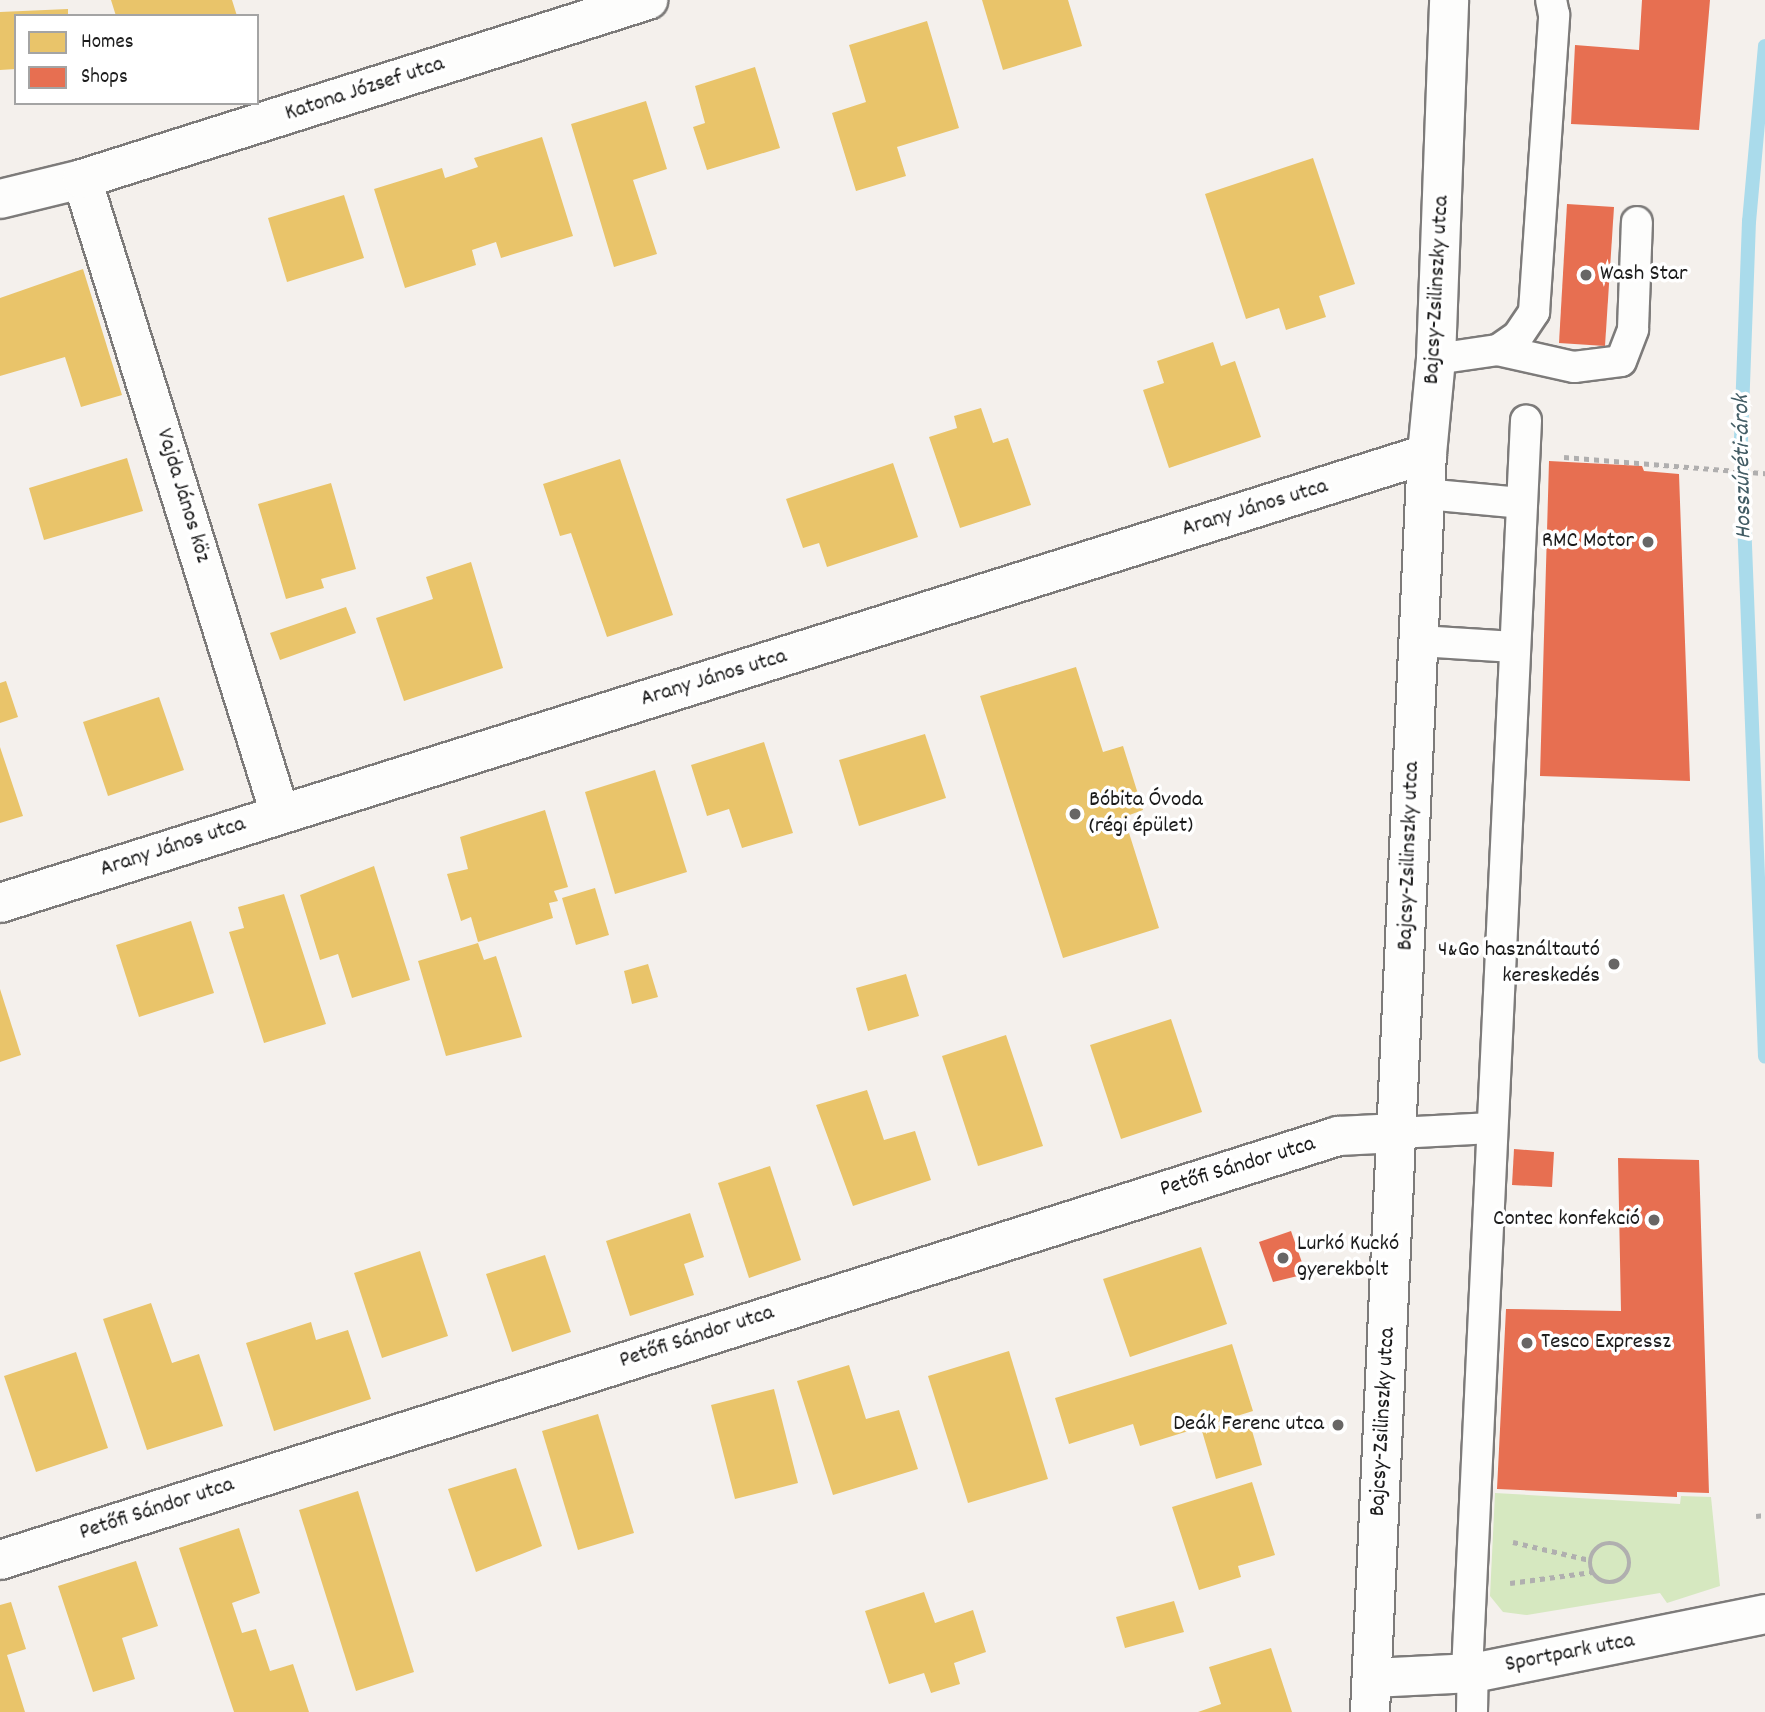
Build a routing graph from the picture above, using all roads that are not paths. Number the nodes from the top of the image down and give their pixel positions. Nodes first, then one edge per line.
1 (648, 0) edge
2 (1449, 0) edge
3 (1551, 0) edge
4 (82, 179) junction
5 (0, 199) edge
6 (1637, 222) dead end
7 (1498, 350) junction
8 (1436, 359) junction
9 (1525, 420) dead end
10 (1427, 454) junction
11 (1425, 495) junction
12 (1522, 503) junction
13 (1419, 640) junction
14 (1515, 648) junction
15 (280, 814) junction
16 (0, 903) edge
17 (1491, 1128) junction
18 (1398, 1133) junction
19 (0, 1560) edge
20 (1754, 1618) edge
21 (1470, 1672) junction
22 (1371, 1695) edge
23 (1472, 1712) edge

1 - 4 street, Katona József utca
2 - 8 street, Bajcsy-Zsilinszky utca
3 - 7 lane
4 - 5 street, Katona József utca
4 - 15 street, Vajda János köz
6 - 7 lane
7 - 8 lane
8 - 10 street, Bajcsy-Zsilinszky utca
9 - 12 lane
10 - 11 street, Bajcsy-Zsilinszky utca
10 - 15 street, Arany János utca
11 - 12 lane
11 - 13 street, Bajcsy-Zsilinszky utca
12 - 14 lane
13 - 14 lane
13 - 18 street, Bajcsy-Zsilinszky utca
14 - 17 lane
15 - 16 street, Arany János utca
17 - 18 lane
17 - 21 lane
18 - 19 street, Petőfi Sándor utca
18 - 22 street, Bajcsy-Zsilinszky utca
20 - 21 street, Sportpark utca
21 - 22 street, Sportpark utca
21 - 23 lane

